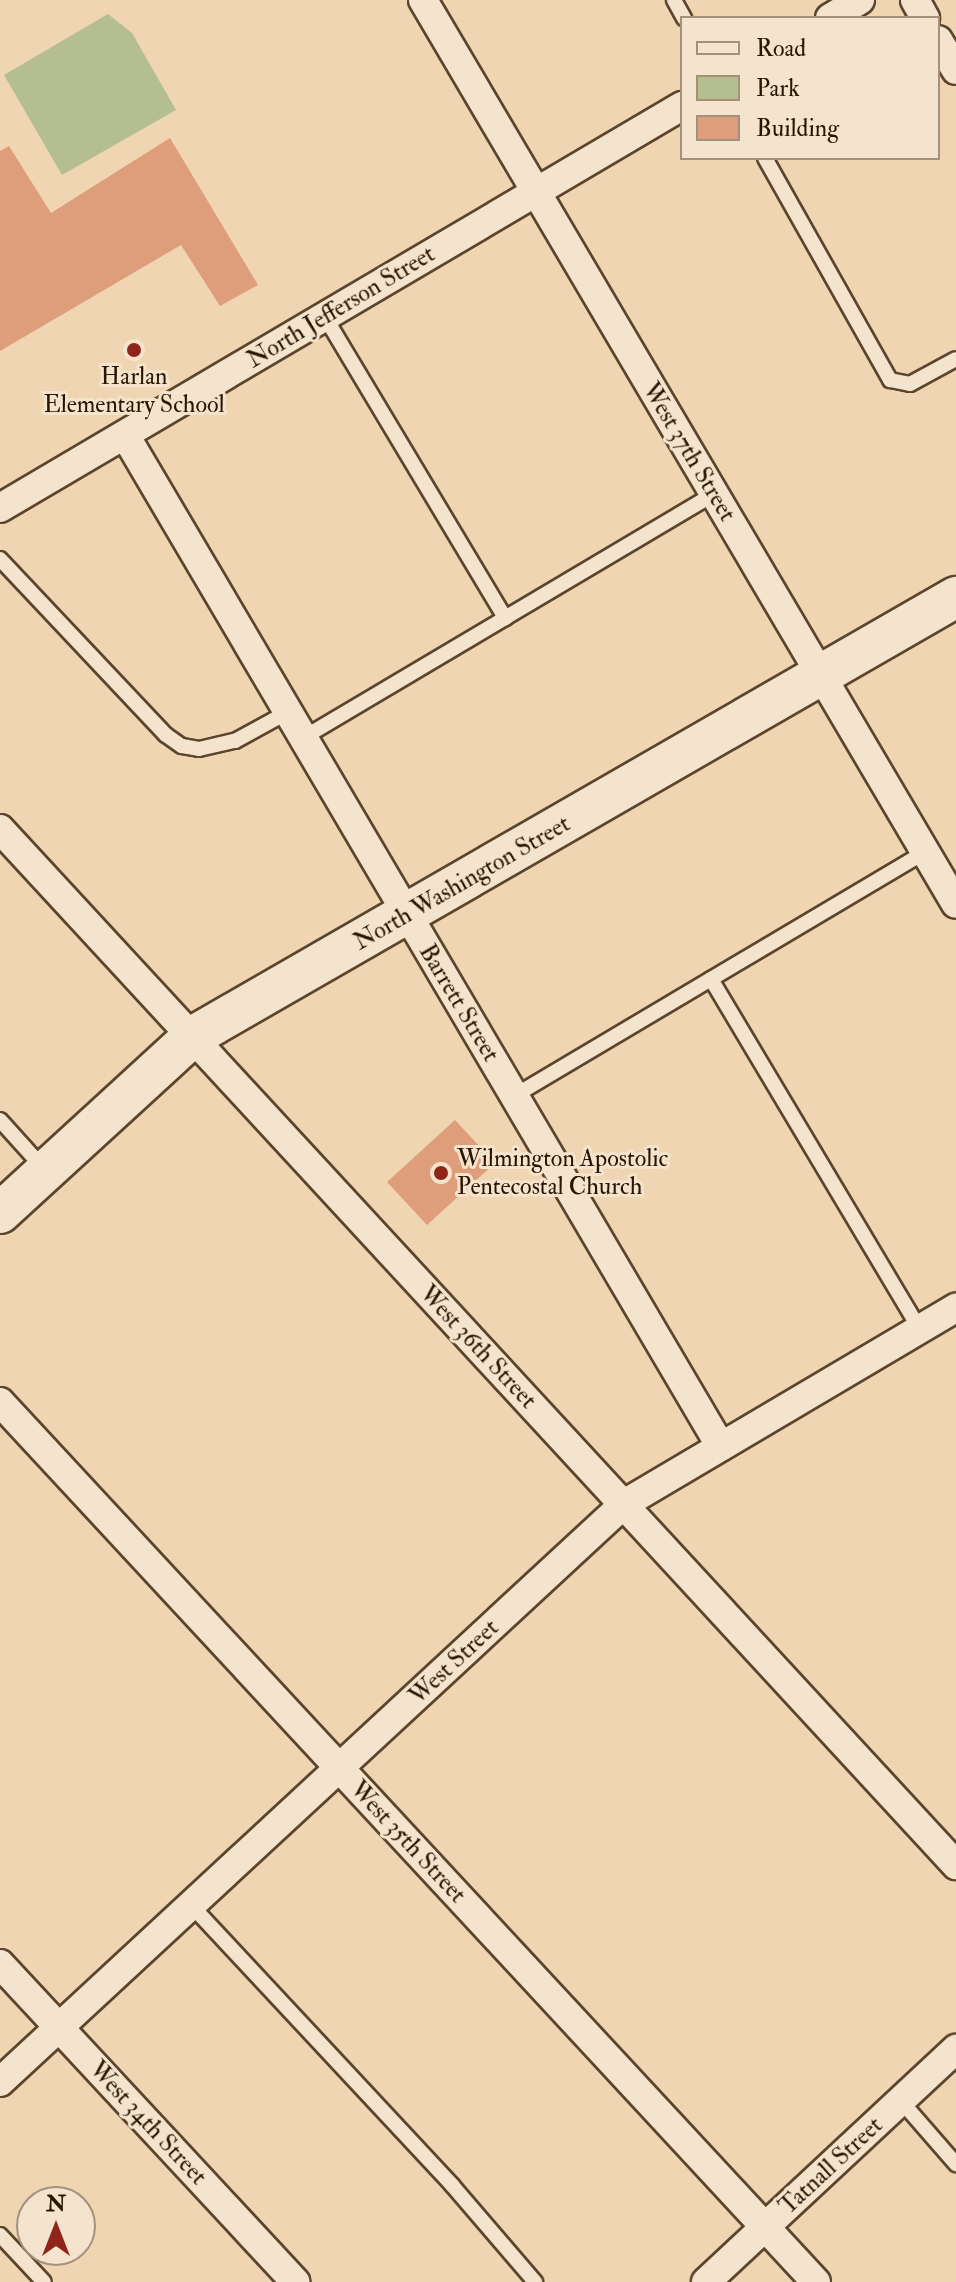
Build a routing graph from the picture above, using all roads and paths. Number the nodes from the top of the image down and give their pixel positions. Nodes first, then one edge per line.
1 (423, 0) edge
2 (860, 0) edge
3 (833, 16) edge
4 (940, 43) edge
5 (956, 70) edge
6 (680, 107) edge
7 (766, 160) edge
8 (536, 192) junction
9 (325, 317) junction
10 (956, 359) edge
11 (125, 435) junction
12 (714, 494) junction
13 (0, 508) edge
14 (0, 559) edge
15 (956, 597) edge
16 (505, 618) junction
17 (822, 676) junction
18 (288, 712) junction
19 (303, 738) junction
20 (0, 829) edge
21 (925, 852) junction
22 (956, 904) edge
23 (408, 915) junction
24 (711, 979) junction
25 (192, 1037) junction
26 (514, 1096) junction
27 (0, 1120) edge
28 (46, 1171) junction
29 (0, 1213) edge
30 (956, 1308) edge
31 (920, 1329) junction
32 (0, 1402) edge
33 (721, 1447) junction
34 (624, 1504) junction
35 (339, 1768) junction
36 (956, 1865) edge
37 (191, 1905) junction
38 (0, 1964) edge
39 (59, 2027) junction
40 (956, 2049) edge
41 (0, 2082) edge
42 (901, 2101) junction
43 (956, 2164) edge
44 (765, 2227) junction
45 (0, 2235) edge
46 (44, 2282) edge
47 (296, 2282) edge
48 (535, 2282) edge
49 (706, 2282) edge
50 (816, 2282) edge

1 - 8 street, West 37th Street
2 - 3 street
4 - 5 street
6 - 8 street, North Jefferson Street
7 - 10 lane
8 - 9 street, North Jefferson Street
8 - 12 street, West 37th Street
9 - 11 street, North Jefferson Street
9 - 16 lane
11 - 13 street, North Jefferson Street
11 - 18 street, Barrett Street
12 - 16 lane
12 - 17 street, West 37th Street
14 - 18 lane
15 - 17 main road, North Washington Street
16 - 19 lane
17 - 21 street, West 37th Street
17 - 23 main road, North Washington Street
18 - 19 street, Barrett Street
19 - 23 street, Barrett Street
20 - 25 street, West 36th Street
21 - 22 street, West 37th Street
21 - 24 lane
23 - 25 main road, North Washington Street
23 - 26 street, Barrett Street
24 - 26 lane
24 - 31 lane
25 - 28 main road, North Washington Street
25 - 34 street, West 36th Street
26 - 33 street, Barrett Street
27 - 28 lane
28 - 29 main road, North Washington Street
30 - 31 street, West Street
31 - 33 street, West Street
32 - 35 street, West 35th Street
33 - 34 street, West Street
34 - 35 street, West Street
34 - 36 street, West 36th Street
35 - 37 street, West Street
35 - 44 street, West 35th Street
37 - 39 street, West Street
37 - 48 lane
38 - 39 street, West 34th Street
39 - 41 street, West Street
39 - 47 street, West 34th Street
40 - 42 street, Tatnall Street
42 - 43 lane
42 - 44 street, Tatnall Street
44 - 49 street, Tatnall Street
44 - 50 street, West 35th Street
45 - 46 lane

